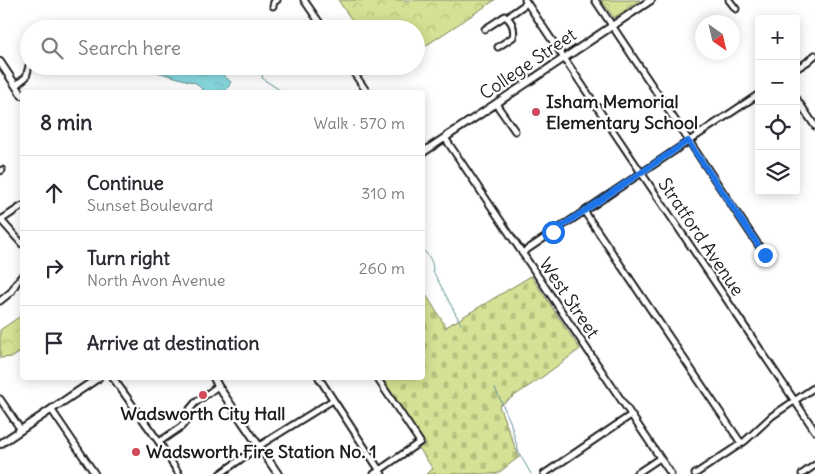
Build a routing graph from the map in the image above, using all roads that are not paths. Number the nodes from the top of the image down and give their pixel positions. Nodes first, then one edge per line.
1 (277, 0) edge
2 (304, 0) edge
3 (595, 0) edge
4 (650, 0) edge
5 (730, 0) edge
6 (526, 2) edge
7 (273, 6) dead end
8 (736, 10) dead end
9 (507, 17) junction
10 (318, 20) edge
11 (612, 26) junction
12 (485, 29) dead end
13 (498, 47) dead end
14 (815, 54) edge
15 (564, 58) junction
16 (1, 64) edge
17 (800, 66) edge
18 (27, 75) edge
19 (355, 75) edge
20 (16, 85) junction
21 (366, 90) edge
22 (20, 92) edge
23 (755, 97) edge
24 (496, 104) junction
25 (800, 104) edge
26 (815, 126) edge
27 (515, 131) dead end
28 (445, 138) junction
29 (688, 141) junction
30 (425, 151) edge
31 (641, 173) junction
32 (20, 208) edge
33 (584, 211) junction
34 (1, 222) edge
35 (20, 242) edge
36 (522, 253) junction
37 (765, 255) dead end
38 (20, 278) edge
39 (0, 301) edge
40 (95, 380) edge
41 (115, 380) edge
42 (215, 380) edge
43 (320, 380) edge
44 (378, 380) edge
45 (218, 386) junction
46 (815, 387) edge
47 (0, 398) edge
48 (333, 400) junction
49 (795, 401) junction
50 (51, 409) junction
51 (631, 415) junction
52 (21, 430) junction
53 (815, 431) edge
54 (159, 442) junction
55 (741, 443) junction
56 (0, 444) edge
57 (259, 446) junction
58 (660, 458) junction
59 (815, 465) edge
60 (381, 472) edge
61 (95, 474) edge
62 (179, 474) edge
63 (220, 474) edge
64 (278, 474) edge
65 (374, 474) edge
66 (544, 474) edge
67 (636, 474) edge
68 (671, 474) edge
69 (695, 474) edge
70 (802, 474) edge

1 - 7 street
2 - 10 street
3 - 11 street
4 - 11 main road, College Street
5 - 8 street
6 - 9 street
6 - 15 street, Stratford Avenue
9 - 12 street
9 - 13 street
11 - 15 main road, College Street
11 - 29 street
14 - 17 street
15 - 24 main road, College Street
15 - 31 street, Stratford Avenue
16 - 20 main road
18 - 20 street
19 - 21 street
20 - 22 main road
23 - 29 street
24 - 27 street
24 - 28 main road, College Street
25 - 26 street
28 - 30 main road, College Street
28 - 36 street, West Street
29 - 31 street
29 - 37 street
31 - 33 street
31 - 49 street, Stratford Avenue
32 - 34 street
33 - 36 street
33 - 55 street
34 - 35 street
36 - 51 street, West Street
38 - 39 street
40 - 50 main road
41 - 54 street
42 - 45 main road
43 - 48 street
44 - 60 street
45 - 54 street
45 - 57 main road
46 - 49 street
47 - 52 street
48 - 57 street
48 - 60 street
49 - 53 street, Stratford Avenue
49 - 55 street
50 - 52 main road
50 - 61 street
51 - 58 street, West Street
51 - 66 street
52 - 56 main road
54 - 62 street
55 - 69 street
57 - 63 street
57 - 64 main road
58 - 67 street
58 - 68 street, West Street
59 - 70 street
60 - 65 street

